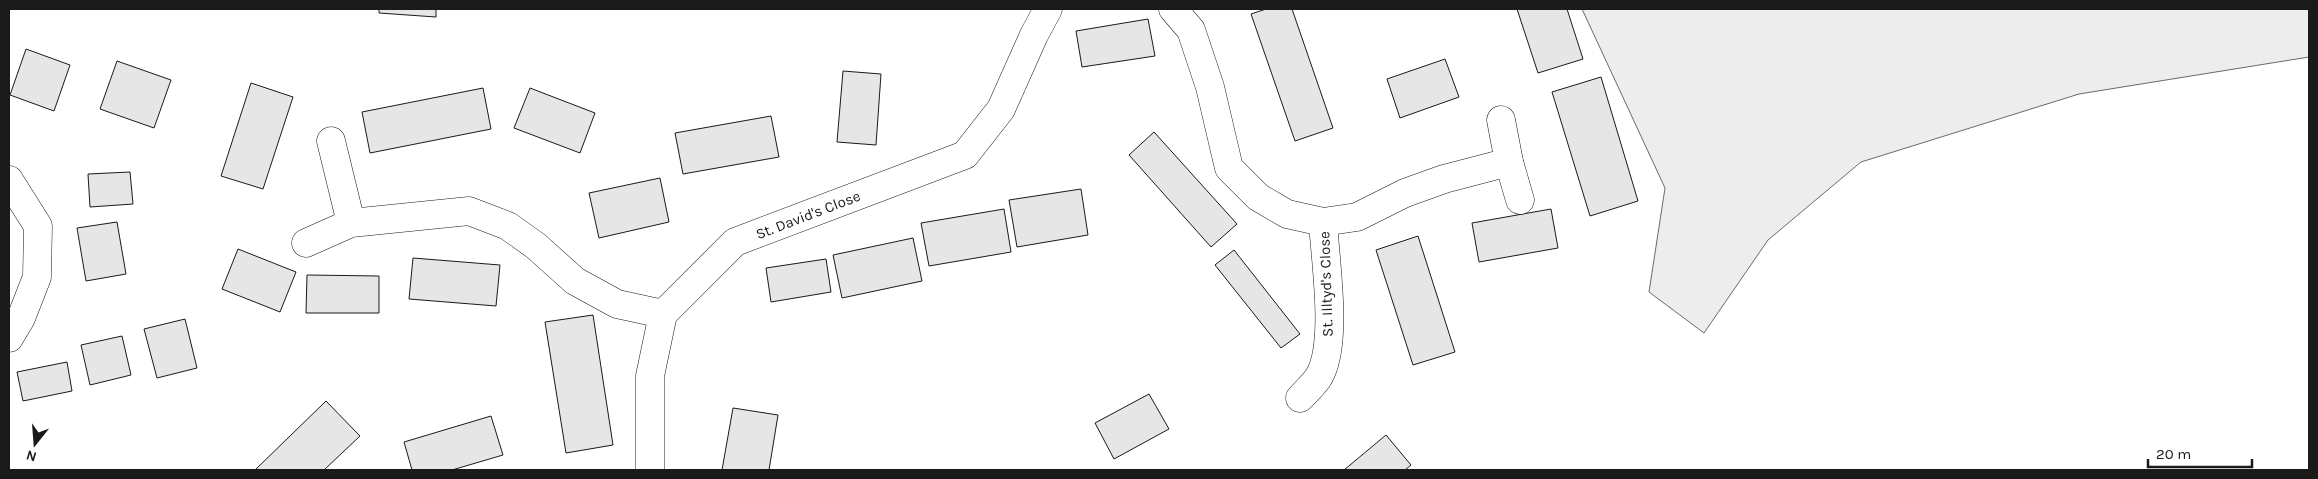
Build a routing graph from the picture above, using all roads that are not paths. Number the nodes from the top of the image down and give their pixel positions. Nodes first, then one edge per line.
1 (1048, 9) edge
2 (1173, 9) edge
3 (1501, 120) dead end
4 (331, 141) dead end
5 (1509, 162) junction
6 (9, 180) edge
7 (1520, 200) dead end
8 (1323, 222) junction
9 (351, 223) junction
10 (306, 243) dead end
11 (663, 314) junction
12 (9, 338) edge
13 (1300, 398) dead end
14 (650, 470) edge

1 - 11 street, St. David's Close
2 - 8 street
3 - 5 street
4 - 9 street
5 - 7 street
5 - 8 street
6 - 12 street
8 - 13 street, St. Illtyd's Close
9 - 10 street
9 - 11 street
11 - 14 street

